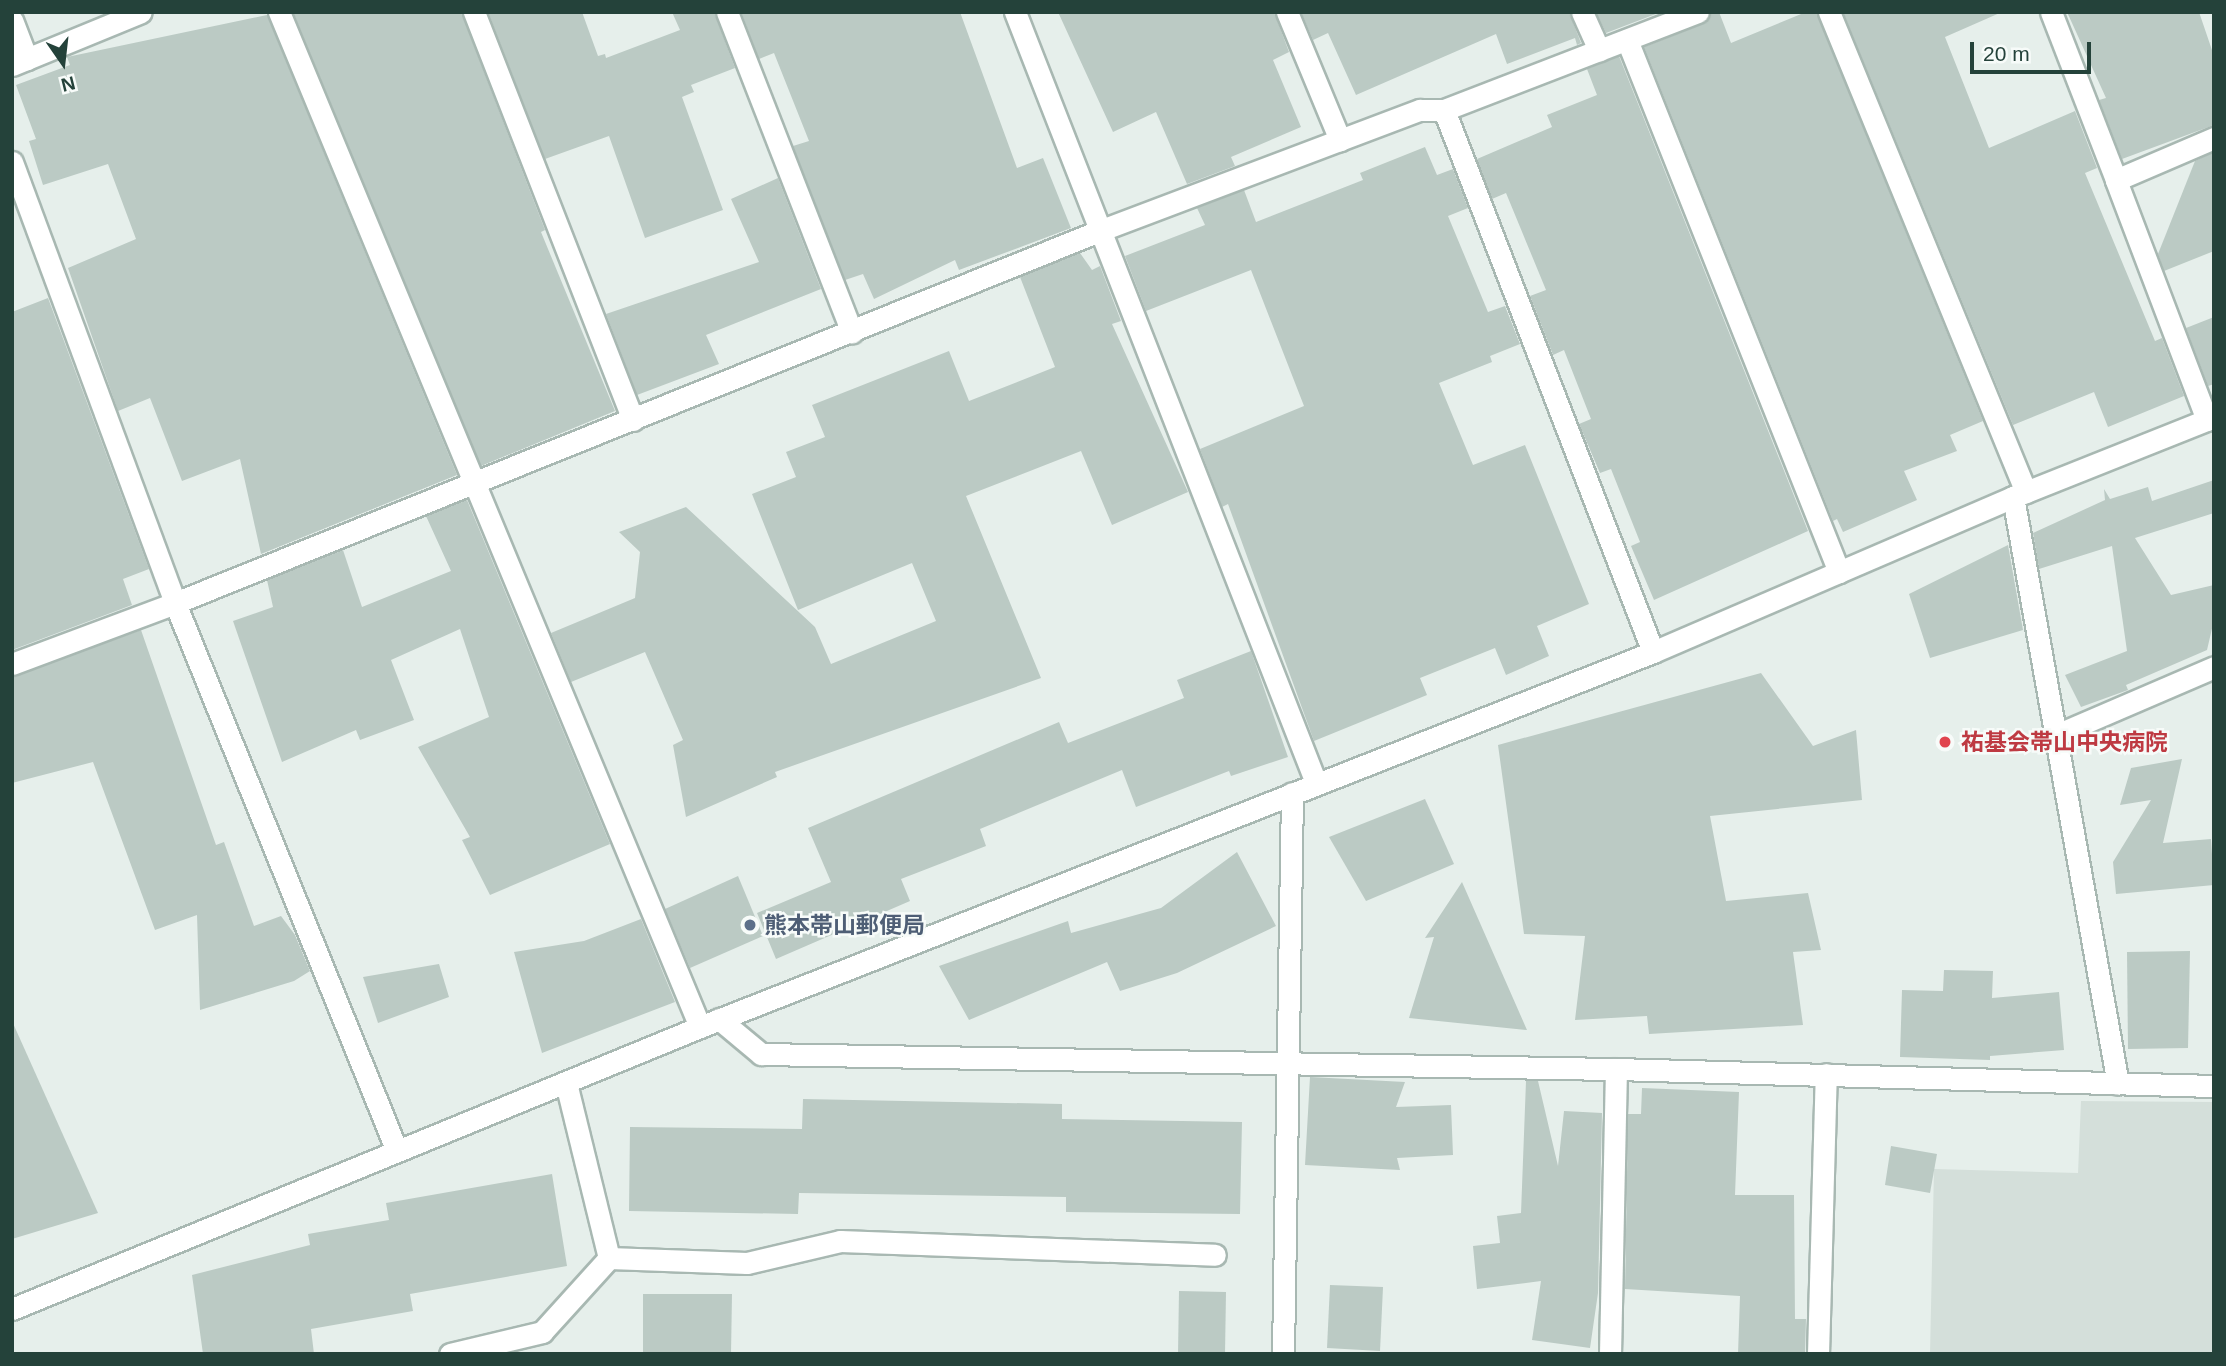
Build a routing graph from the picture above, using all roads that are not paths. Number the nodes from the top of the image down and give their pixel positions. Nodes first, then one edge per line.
1 (141, 12) edge
2 (279, 12) edge
3 (474, 12) edge
4 (727, 12) edge
5 (1014, 12) edge
6 (1287, 12) edge
7 (1582, 12) edge
8 (1698, 12) edge
9 (1829, 12) edge
10 (2051, 12) edge
11 (12, 20) edge
12 (1627, 40) junction
13 (1598, 50) junction
14 (20, 62) edge
15 (1444, 110) junction
16 (2214, 138) edge
17 (1340, 140) junction
18 (12, 162) edge
19 (2116, 180) junction
20 (1099, 231) junction
21 (852, 333) junction
22 (633, 419) junction
23 (2210, 419) edge
24 (476, 482) junction
25 (2020, 494) junction
26 (1839, 572) junction
27 (175, 603) junction
28 (1653, 652) junction
29 (12, 664) edge
30 (2214, 667) edge
31 (2054, 736) junction
32 (1316, 783) junction
33 (1292, 793) junction
34 (710, 1023) junction
35 (1288, 1064) junction
36 (1616, 1069) junction
37 (1826, 1074) junction
38 (566, 1083) junction
39 (2118, 1084) junction
40 (2214, 1086) edge
41 (397, 1151) junction
42 (1215, 1255) dead end
43 (608, 1258) junction
44 (12, 1310) edge
45 (450, 1354) edge
46 (1283, 1354) edge
47 (1610, 1354) edge
48 (1818, 1354) edge

1 - 14 street
2 - 24 street
3 - 22 street
4 - 21 street
5 - 20 street
6 - 17 street
7 - 13 street
8 - 12 street
9 - 25 street
10 - 19 street
11 - 14 street
12 - 13 street
12 - 26 street
13 - 15 street
15 - 17 street
15 - 28 street
16 - 19 street
17 - 20 street
18 - 27 street
19 - 23 street
20 - 21 street
20 - 32 street
21 - 22 street
22 - 24 street
23 - 25 street
24 - 27 street
24 - 34 street
25 - 26 street
25 - 31 street
26 - 28 street
27 - 29 street
27 - 41 street
28 - 32 street
30 - 31 street
31 - 39 street
32 - 33 street
33 - 34 street
33 - 35 street
34 - 35 street
34 - 38 street
35 - 36 street
35 - 46 street
36 - 37 street
36 - 47 street
37 - 39 street
37 - 48 street
38 - 41 street
38 - 43 street
39 - 40 street
41 - 44 street
42 - 43 street
43 - 45 street

